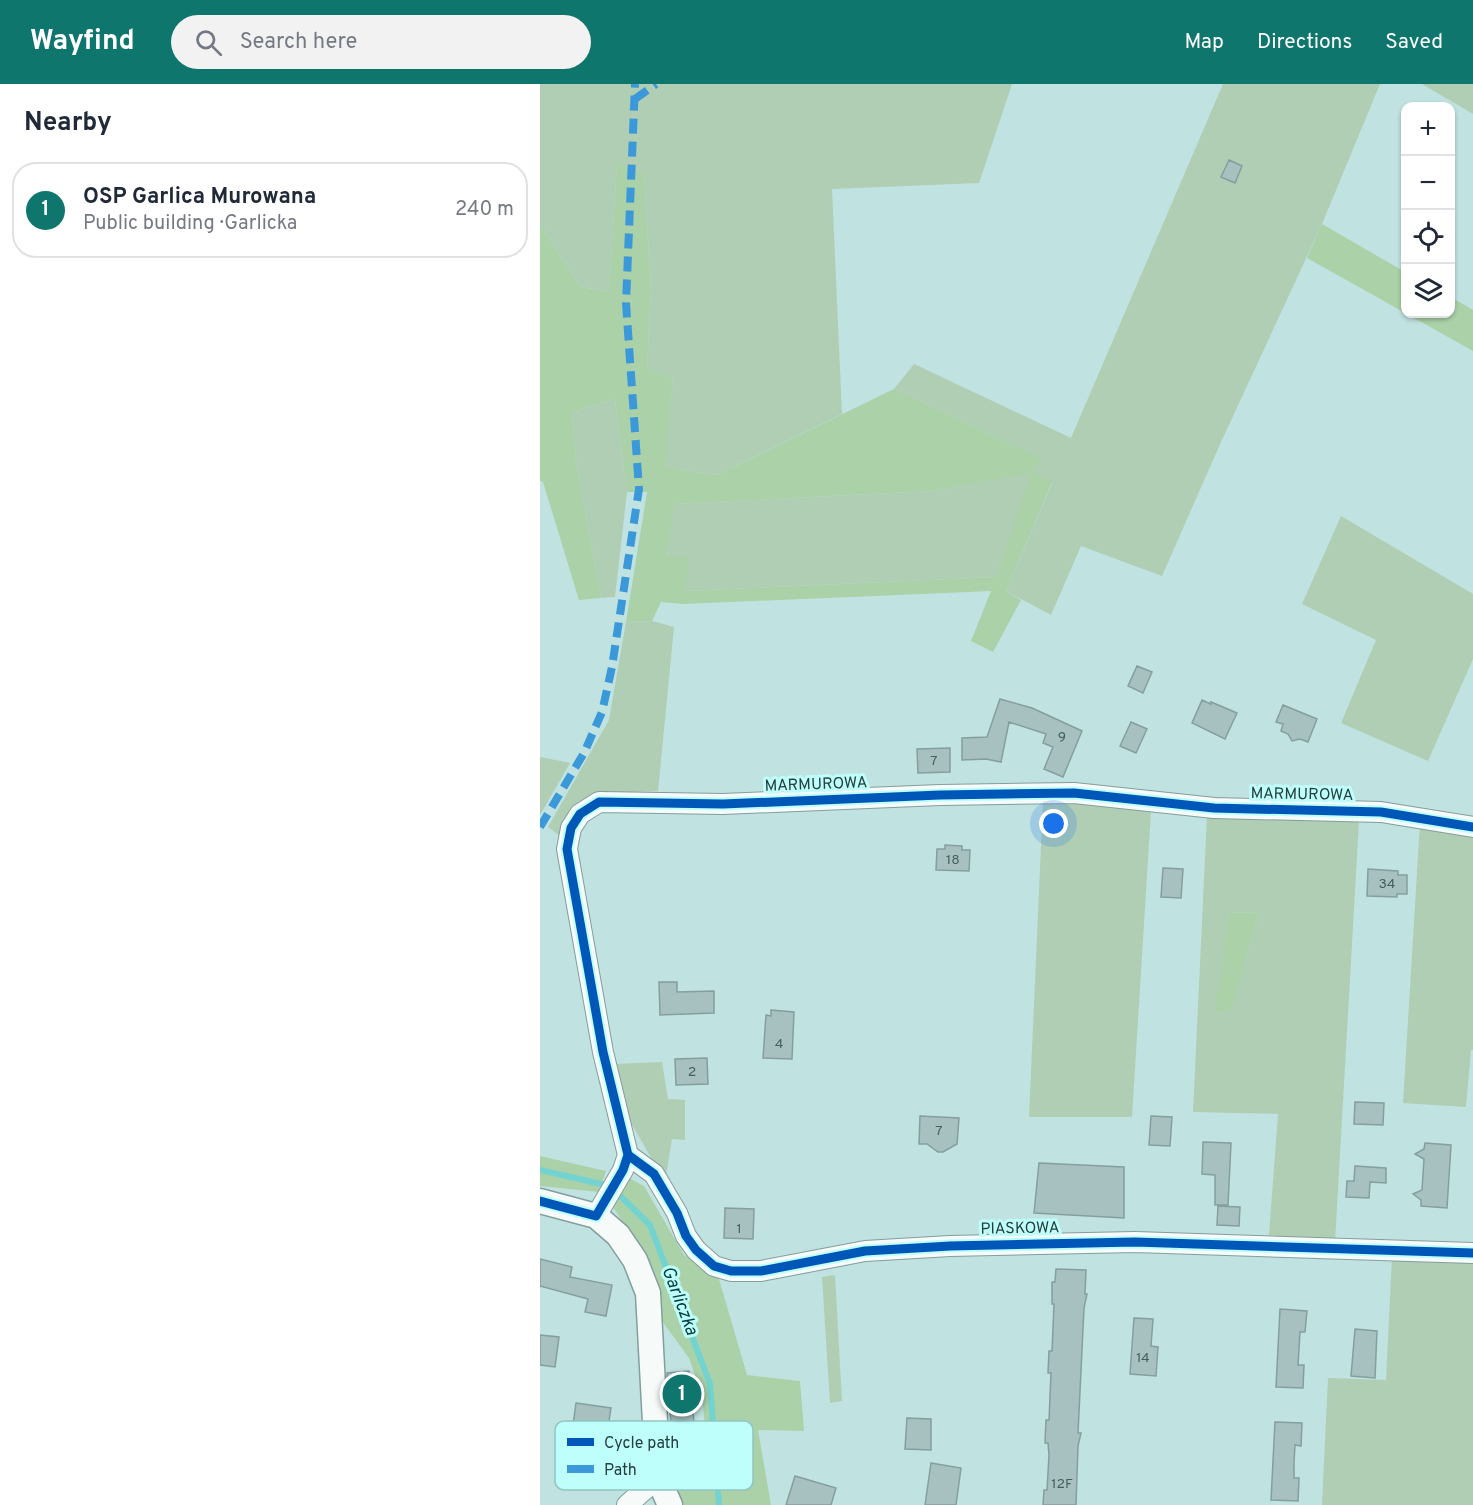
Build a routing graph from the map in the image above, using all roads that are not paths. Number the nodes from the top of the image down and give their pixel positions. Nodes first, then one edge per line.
1 (1473, 827) edge
2 (625, 1162) junction
3 (540, 1201) edge
4 (601, 1208) junction
5 (1473, 1253) edge
6 (655, 1421) edge
7 (644, 1490) edge
8 (663, 1490) edge
9 (627, 1505) edge
10 (670, 1505) edge

1 - 2 street, MARMUROWA
2 - 4 street
2 - 5 street, PIASKOWA
3 - 4 street
4 - 6 street
7 - 9 street
8 - 10 street

